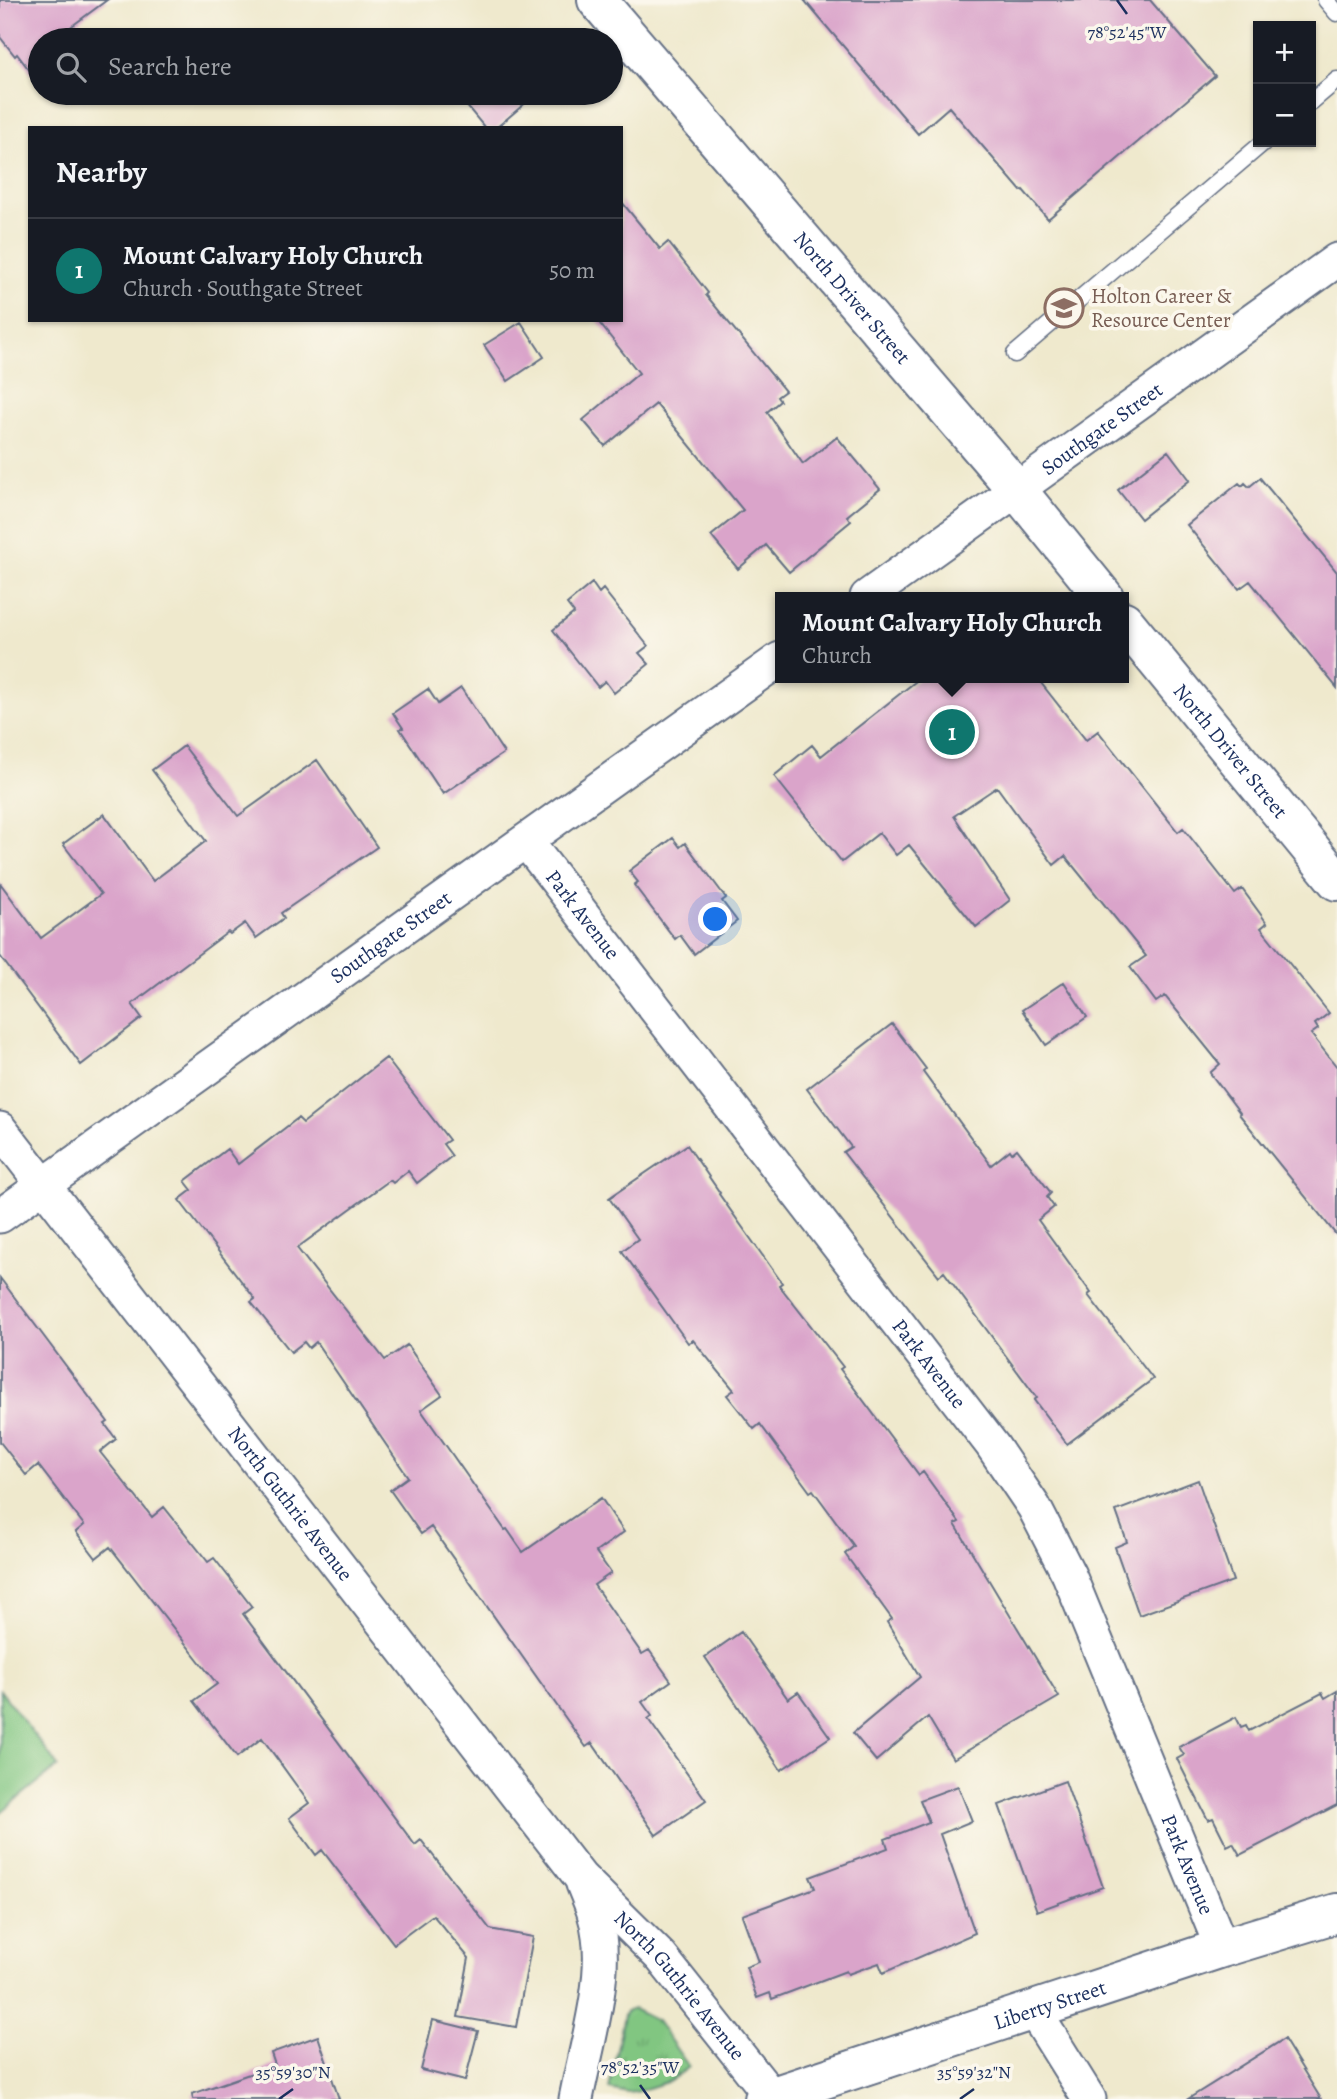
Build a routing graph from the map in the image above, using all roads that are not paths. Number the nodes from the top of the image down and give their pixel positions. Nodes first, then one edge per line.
1 (597, 0) edge
2 (1326, 0) edge
3 (1337, 13) edge
4 (621, 28) edge
5 (623, 30) edge
6 (1337, 80) edge
7 (1316, 98) edge
8 (1258, 147) edge
9 (1337, 260) edge
10 (1015, 354) dead end
11 (1017, 490) junction
12 (874, 592) edge
13 (1100, 592) edge
14 (1129, 627) edge
15 (775, 663) edge
16 (526, 841) junction
17 (1337, 881) edge
18 (0, 1129) edge
19 (44, 1185) junction
20 (0, 1216) edge
21 (581, 1878) junction
22 (1337, 1913) edge
23 (1222, 1948) junction
24 (1034, 2011) junction
25 (768, 2098) edge
26 (576, 2099) edge
27 (1089, 2099) edge

1 - 4 street, North Driver Street
2 - 3 lane
5 - 11 street, North Driver Street
6 - 7 lane
8 - 10 lane
9 - 11 street, Southgate Street
11 - 12 street, Southgate Street
11 - 13 street, North Driver Street
14 - 17 street, North Driver Street
15 - 16 street, Southgate Street
16 - 19 street, Southgate Street
16 - 23 street, Park Avenue
18 - 19 street, North Guthrie Avenue
19 - 20 street, Southgate Street
19 - 21 street, North Guthrie Avenue
21 - 25 street, North Guthrie Avenue
21 - 26 street, North Guthrie Avenue
22 - 23 street, Liberty Street
23 - 24 street, Liberty Street
24 - 25 street, Liberty Street
24 - 27 street

